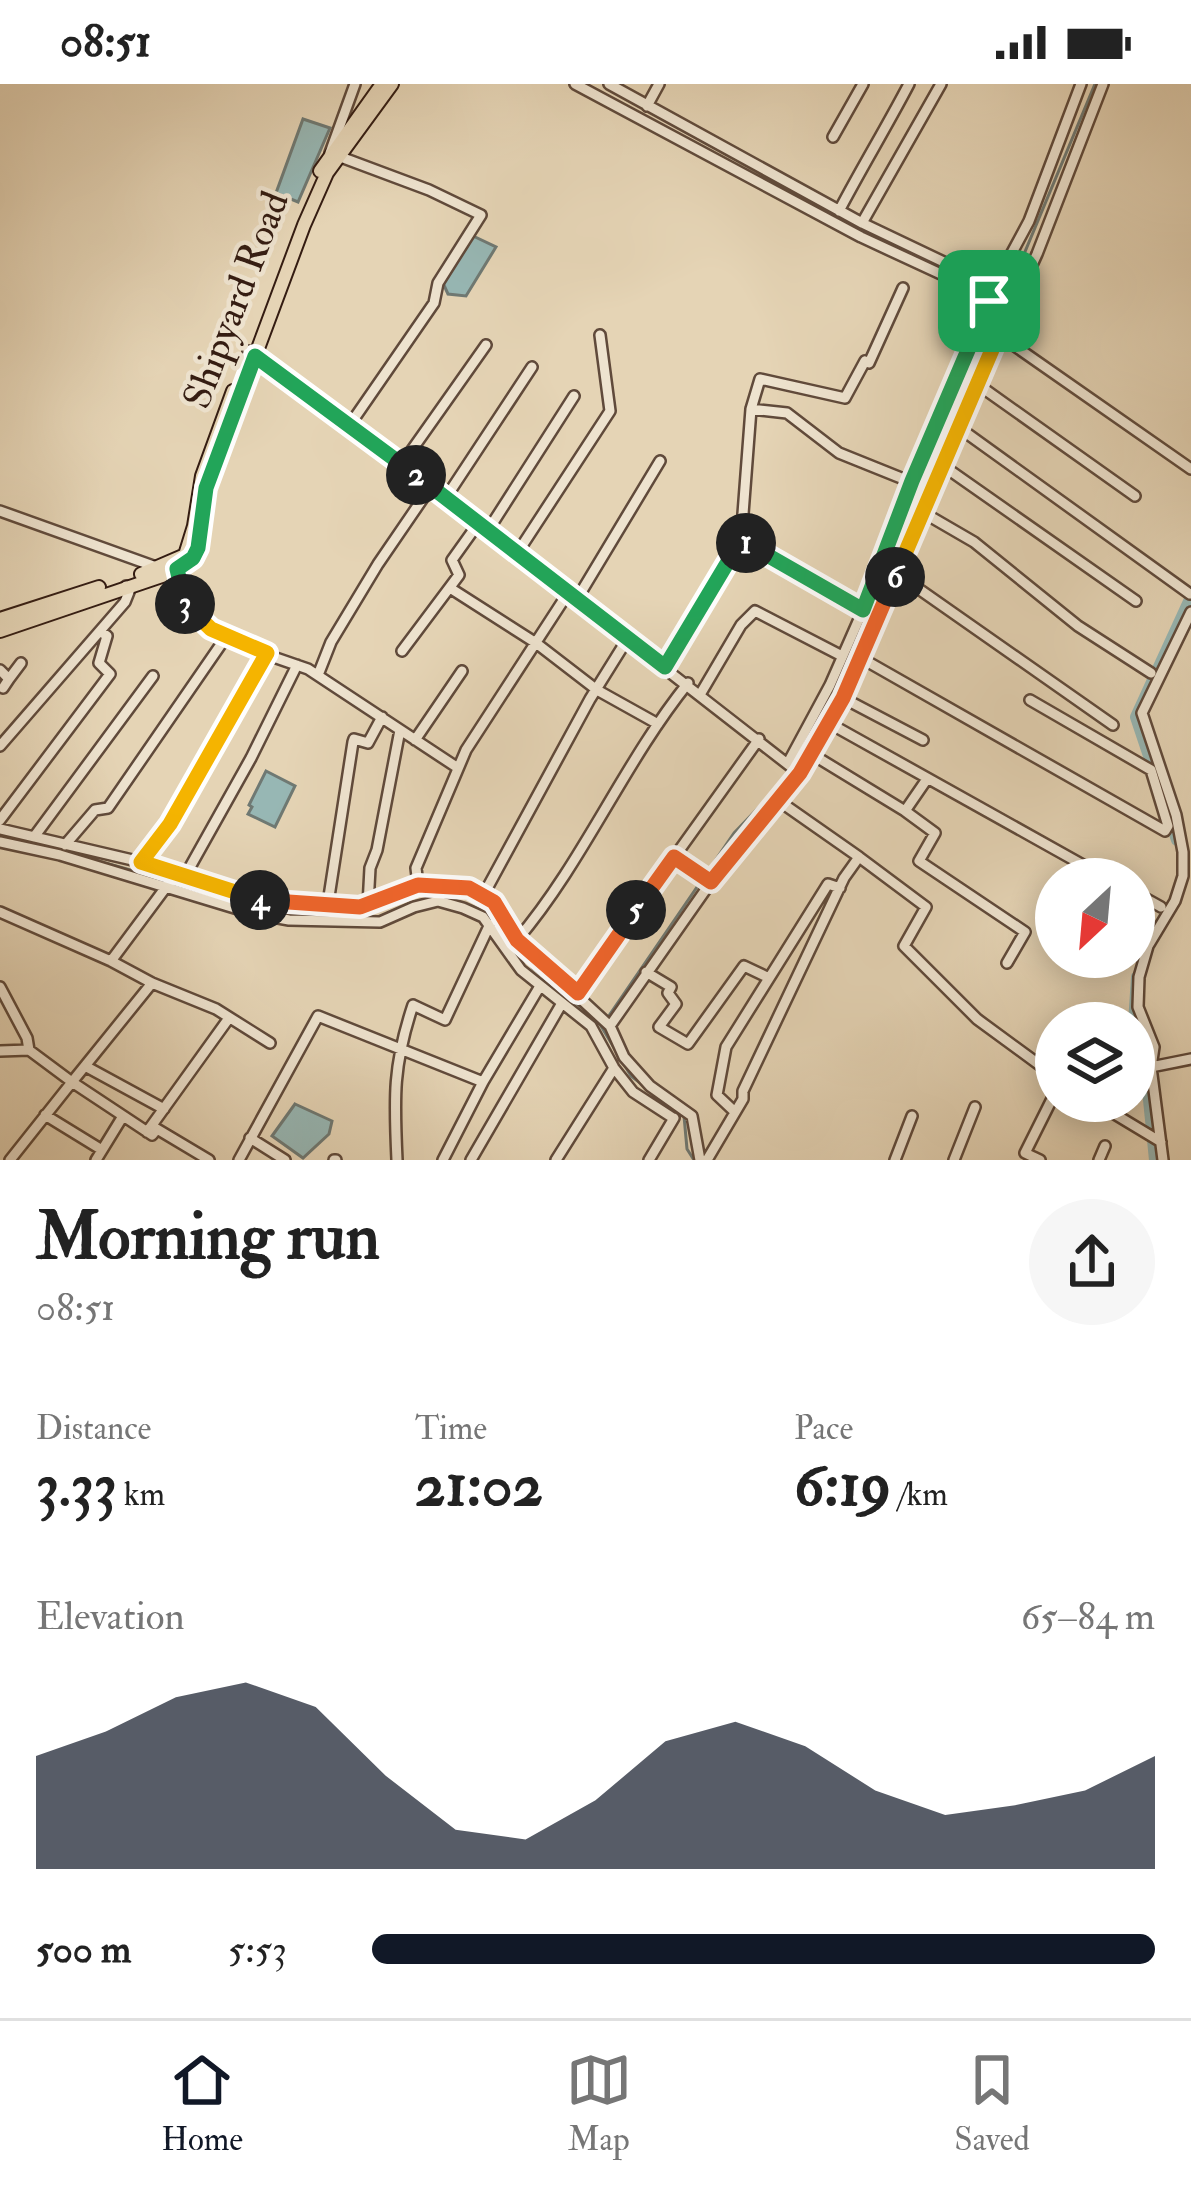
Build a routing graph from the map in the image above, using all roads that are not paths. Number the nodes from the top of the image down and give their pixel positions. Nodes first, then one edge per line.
1 (355, 84) edge
2 (382, 84) edge
3 (392, 84) edge
4 (575, 84) edge
5 (609, 84) edge
6 (659, 84) edge
7 (862, 84) edge
8 (909, 84) edge
9 (940, 84) edge
10 (1082, 84) edge
11 (1103, 84) edge
12 (647, 106) junction
13 (833, 137) dead end
14 (334, 154) junction
15 (1039, 192) junction
16 (1060, 200) junction
17 (839, 211) junction
18 (862, 223) junction
19 (994, 286) junction
20 (903, 288) dead end
21 (988, 299) junction
22 (1009, 310) junction
23 (600, 335) dead end
24 (999, 335) junction
25 (486, 345) dead end
26 (252, 354) junction
27 (532, 367) dead end
28 (980, 386) junction
29 (574, 396) dead end
30 (751, 409) junction
31 (349, 426) junction
32 (958, 427) junction
33 (660, 461) dead end
34 (402, 464) junction
35 (943, 465) junction
36 (1191, 470) edge
37 (912, 481) junction
38 (430, 488) junction
39 (931, 490) junction
40 (1135, 496) dead end
41 (445, 500) junction
42 (0, 511) edge
43 (924, 513) junction
44 (482, 528) junction
45 (741, 540) junction
46 (516, 555) junction
47 (160, 568) junction
48 (177, 569) junction
49 (896, 573) junction
50 (126, 586) junction
51 (450, 588) junction
52 (1190, 594) edge
53 (572, 596) junction
54 (1136, 602) dead end
55 (863, 610) junction
56 (1191, 612) edge
57 (0, 620) edge
58 (0, 631) edge
59 (100, 631) junction
60 (226, 637) junction
61 (628, 638) junction
62 (536, 643) junction
63 (402, 651) dead end
64 (267, 653) junction
65 (842, 656) junction
66 (861, 658) junction
67 (21, 663) dead end
68 (297, 664) junction
69 (665, 667) junction
70 (0, 670) edge
71 (462, 671) dead end
72 (1151, 673) dead end
73 (318, 675) junction
74 (153, 676) dead end
75 (688, 683) junction
76 (6, 684) edge
77 (597, 689) junction
78 (700, 692) junction
79 (843, 698) junction
80 (1030, 700) dead end
81 (382, 717) junction
82 (827, 722) junction
83 (658, 724) junction
84 (1112, 725) dead end
85 (400, 730) junction
86 (759, 739) junction
87 (415, 740) junction
88 (923, 740) dead end
89 (0, 746) edge
90 (810, 753) junction
91 (788, 763) junction
92 (458, 769) junction
93 (800, 773) junction
94 (927, 779) junction
95 (779, 801) junction
96 (905, 811) junction
97 (0, 824) edge
98 (34, 837) junction
99 (0, 842) edge
100 (64, 845) junction
101 (674, 857) junction
102 (859, 857) junction
103 (1070, 858) edge
104 (141, 862) junction
105 (706, 878) junction
106 (173, 879) junction
107 (418, 885) junction
108 (839, 888) junction
109 (484, 895) junction
110 (328, 903) junction
111 (1155, 904) edge
112 (368, 905) junction
113 (1161, 907) dead end
114 (0, 912) edge
115 (490, 924) junction
116 (517, 940) junction
117 (111, 961) junction
118 (1007, 962) dead end
119 (646, 972) junction
120 (767, 977) junction
121 (152, 983) junction
122 (540, 986) junction
123 (0, 987) edge
124 (578, 993) junction
125 (1138, 1002) edge
126 (562, 1003) junction
127 (229, 1018) junction
128 (610, 1026) junction
129 (269, 1043) dead end
130 (399, 1046) junction
131 (29, 1050) junction
132 (0, 1051) edge
133 (1191, 1059) edge
134 (1035, 1061) edge
135 (622, 1064) junction
136 (86, 1066) junction
137 (1155, 1066) edge
138 (72, 1082) junction
139 (483, 1082) junction
140 (1155, 1097) edge
141 (975, 1107) dead end
142 (164, 1109) junction
143 (677, 1112) junction
144 (735, 1112) junction
145 (45, 1115) junction
146 (123, 1116) junction
147 (912, 1116) dead end
148 (1040, 1122) edge
149 (1128, 1122) edge
150 (147, 1132) junction
151 (250, 1138) junction
152 (1161, 1142) junction
153 (1105, 1146) dead end
154 (99, 1155) edge
155 (10, 1160) edge
156 (208, 1160) edge
157 (239, 1160) edge
158 (285, 1160) edge
159 (397, 1160) edge
160 (443, 1160) edge
161 (471, 1160) edge
162 (556, 1160) edge
163 (649, 1160) edge
164 (704, 1160) edge
165 (895, 1160) edge
166 (954, 1160) edge
167 (1040, 1160) edge
168 (1099, 1160) edge
169 (1163, 1160) edge

1 - 14 street
2 - 14 main road, Shipyard Road
3 - 14 main road, Shipyard Road
4 - 21 street
5 - 12 street
6 - 12 street
7 - 13 street
8 - 17 street
9 - 18 street
10 - 15 street
11 - 16 street
12 - 17 street
14 - 26 main road, Shipyard Road
14 - 31 street
15 - 16 street
15 - 19 street
16 - 22 street
17 - 18 street
18 - 19 street
19 - 21 street
20 - 30 street
21 - 22 street
21 - 37 street
22 - 24 street
23 - 46 street
24 - 28 street
24 - 36 street
25 - 34 street
26 - 31 street
26 - 47 main road, Shipyard Road
26 - 48 main road, Shipyard Road
27 - 41 street
28 - 32 street
28 - 40 street
29 - 44 street
30 - 37 street
30 - 45 street
31 - 34 street
32 - 35 street
32 - 52 street
33 - 53 street
34 - 38 street
35 - 39 street
35 - 54 street
37 - 39 street
37 - 55 street
38 - 41 street
38 - 73 street
39 - 43 street
41 - 44 street
42 - 47 street
43 - 49 street
43 - 72 street
44 - 46 street
44 - 51 street
45 - 55 street
45 - 69 street
46 - 53 street
47 - 57 main road
48 - 50 main road
48 - 60 street
49 - 66 street
49 - 84 street
50 - 58 main road
50 - 59 street
51 - 62 street
51 - 63 street
53 - 61 street
53 - 62 street
55 - 65 street
56 - 125 street
59 - 89 street
59 - 97 street
60 - 64 street
60 - 100 street
61 - 69 street
61 - 77 street
62 - 77 street
62 - 92 street
64 - 68 street
64 - 104 street
65 - 78 street
65 - 91 street
66 - 79 street
66 - 80 street
67 - 76 street
68 - 73 street
68 - 106 street
69 - 75 street
70 - 76 street
71 - 87 street
73 - 81 street
74 - 98 street
75 - 78 street
75 - 83 street
77 - 83 street
77 - 109 street
78 - 86 street
79 - 82 street
79 - 88 street
81 - 85 street
81 - 110 street
82 - 90 street
82 - 94 street
83 - 116 street
85 - 87 street
85 - 112 street
86 - 91 street
86 - 101 street
87 - 92 street
90 - 93 street
90 - 96 street
91 - 93 street
92 - 107 street
93 - 95 street
94 - 96 street
94 - 103 street
95 - 102 street
95 - 105 street
96 - 118 street
97 - 98 street
98 - 100 street
99 - 106 street
100 - 104 street
101 - 105 street
101 - 124 street
102 - 108 street
102 - 134 street
104 - 106 street
105 - 119 street
106 - 110 street
106 - 115 street
106 - 117 street
107 - 109 street
107 - 112 street
108 - 120 street
108 - 144 street
109 - 116 street
110 - 112 street
111 - 113 street
114 - 117 street
115 - 122 street
115 - 130 street
116 - 124 street
117 - 121 street
119 - 120 street
119 - 128 street
120 - 144 street
121 - 127 street
121 - 136 street
122 - 126 street
122 - 139 street
123 - 131 street
124 - 128 street
126 - 135 street
126 - 161 street
127 - 129 street
127 - 142 street
128 - 135 street
130 - 139 street
130 - 151 street
130 - 159 street
131 - 132 street
131 - 138 street
133 - 137 street
135 - 143 street
135 - 143 street
135 - 162 street
136 - 138 street
136 - 142 street
138 - 145 street
138 - 146 street
139 - 160 street
140 - 152 street
141 - 166 street
142 - 150 street
143 - 163 street
143 - 164 street
144 - 164 street
145 - 154 street
145 - 155 street
146 - 150 street
146 - 154 street
147 - 165 street
148 - 167 street
149 - 152 street
150 - 156 street
151 - 157 street
151 - 158 street
152 - 169 street
153 - 168 street

